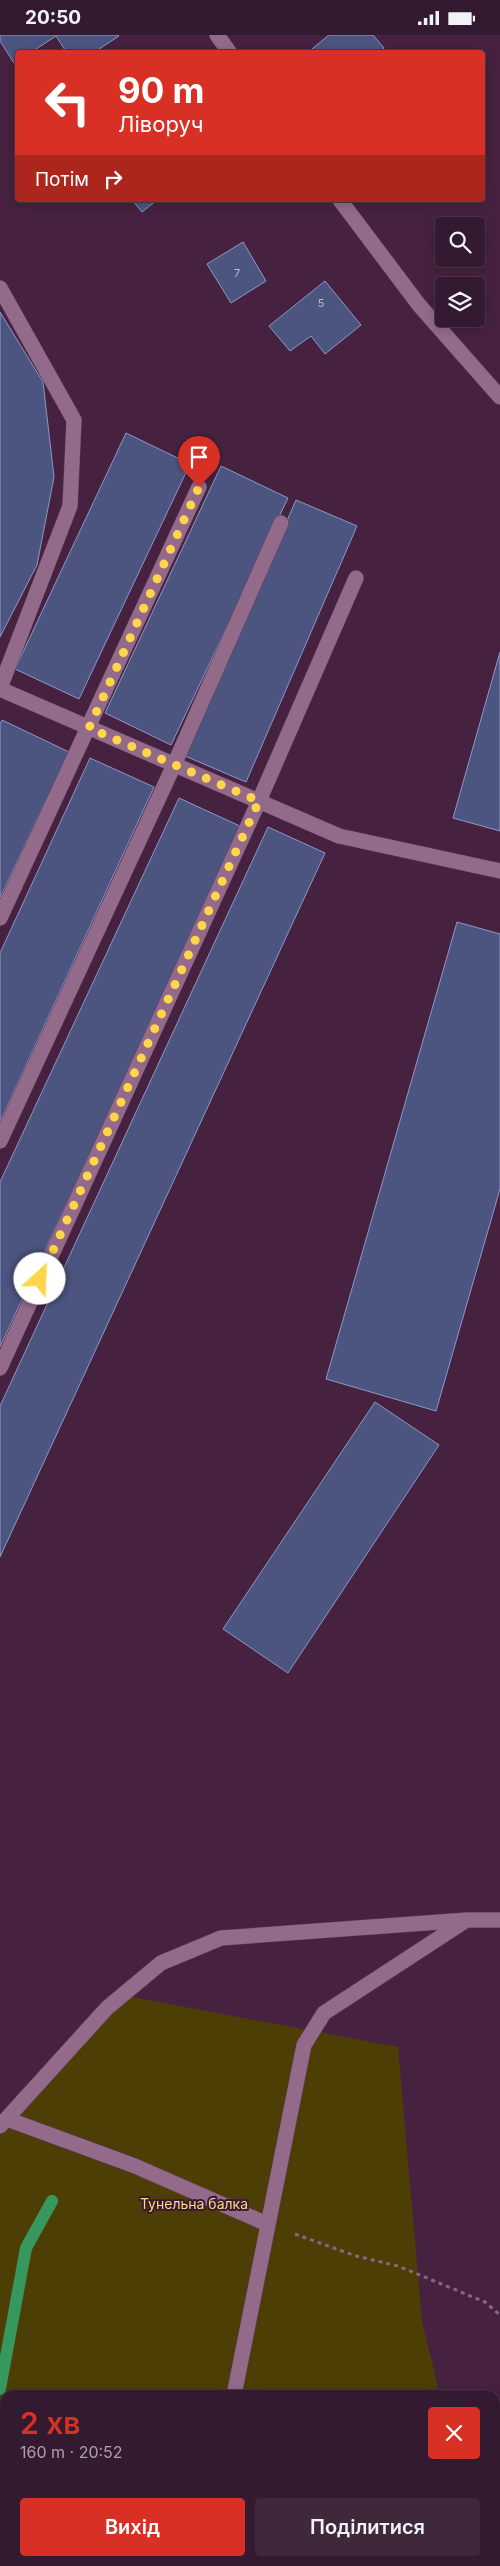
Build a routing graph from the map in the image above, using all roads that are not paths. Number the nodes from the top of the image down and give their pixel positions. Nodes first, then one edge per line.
1 (217, 35) edge
2 (228, 50) edge
3 (342, 202) edge
4 (0, 288) edge
5 (500, 397) edge
6 (199, 487) dead end
7 (281, 523) dead end
8 (356, 578) dead end
9 (0, 689) edge
10 (89, 728) junction
11 (174, 765) junction
12 (259, 801) junction
13 (500, 871) edge
14 (0, 918) edge
15 (0, 1141) edge
16 (0, 1368) edge
17 (467, 1920) junction
18 (500, 1920) edge
19 (4, 2123) edge
20 (267, 2224) junction
21 (235, 2390) edge

1 - 2 street
3 - 5 street
4 - 9 street
6 - 10 street
7 - 11 street
8 - 12 street
9 - 10 street
10 - 11 street
10 - 14 street
11 - 12 street
11 - 15 street
12 - 13 street
12 - 16 street
17 - 18 street
17 - 19 street
17 - 20 street
19 - 20 street
20 - 21 street

